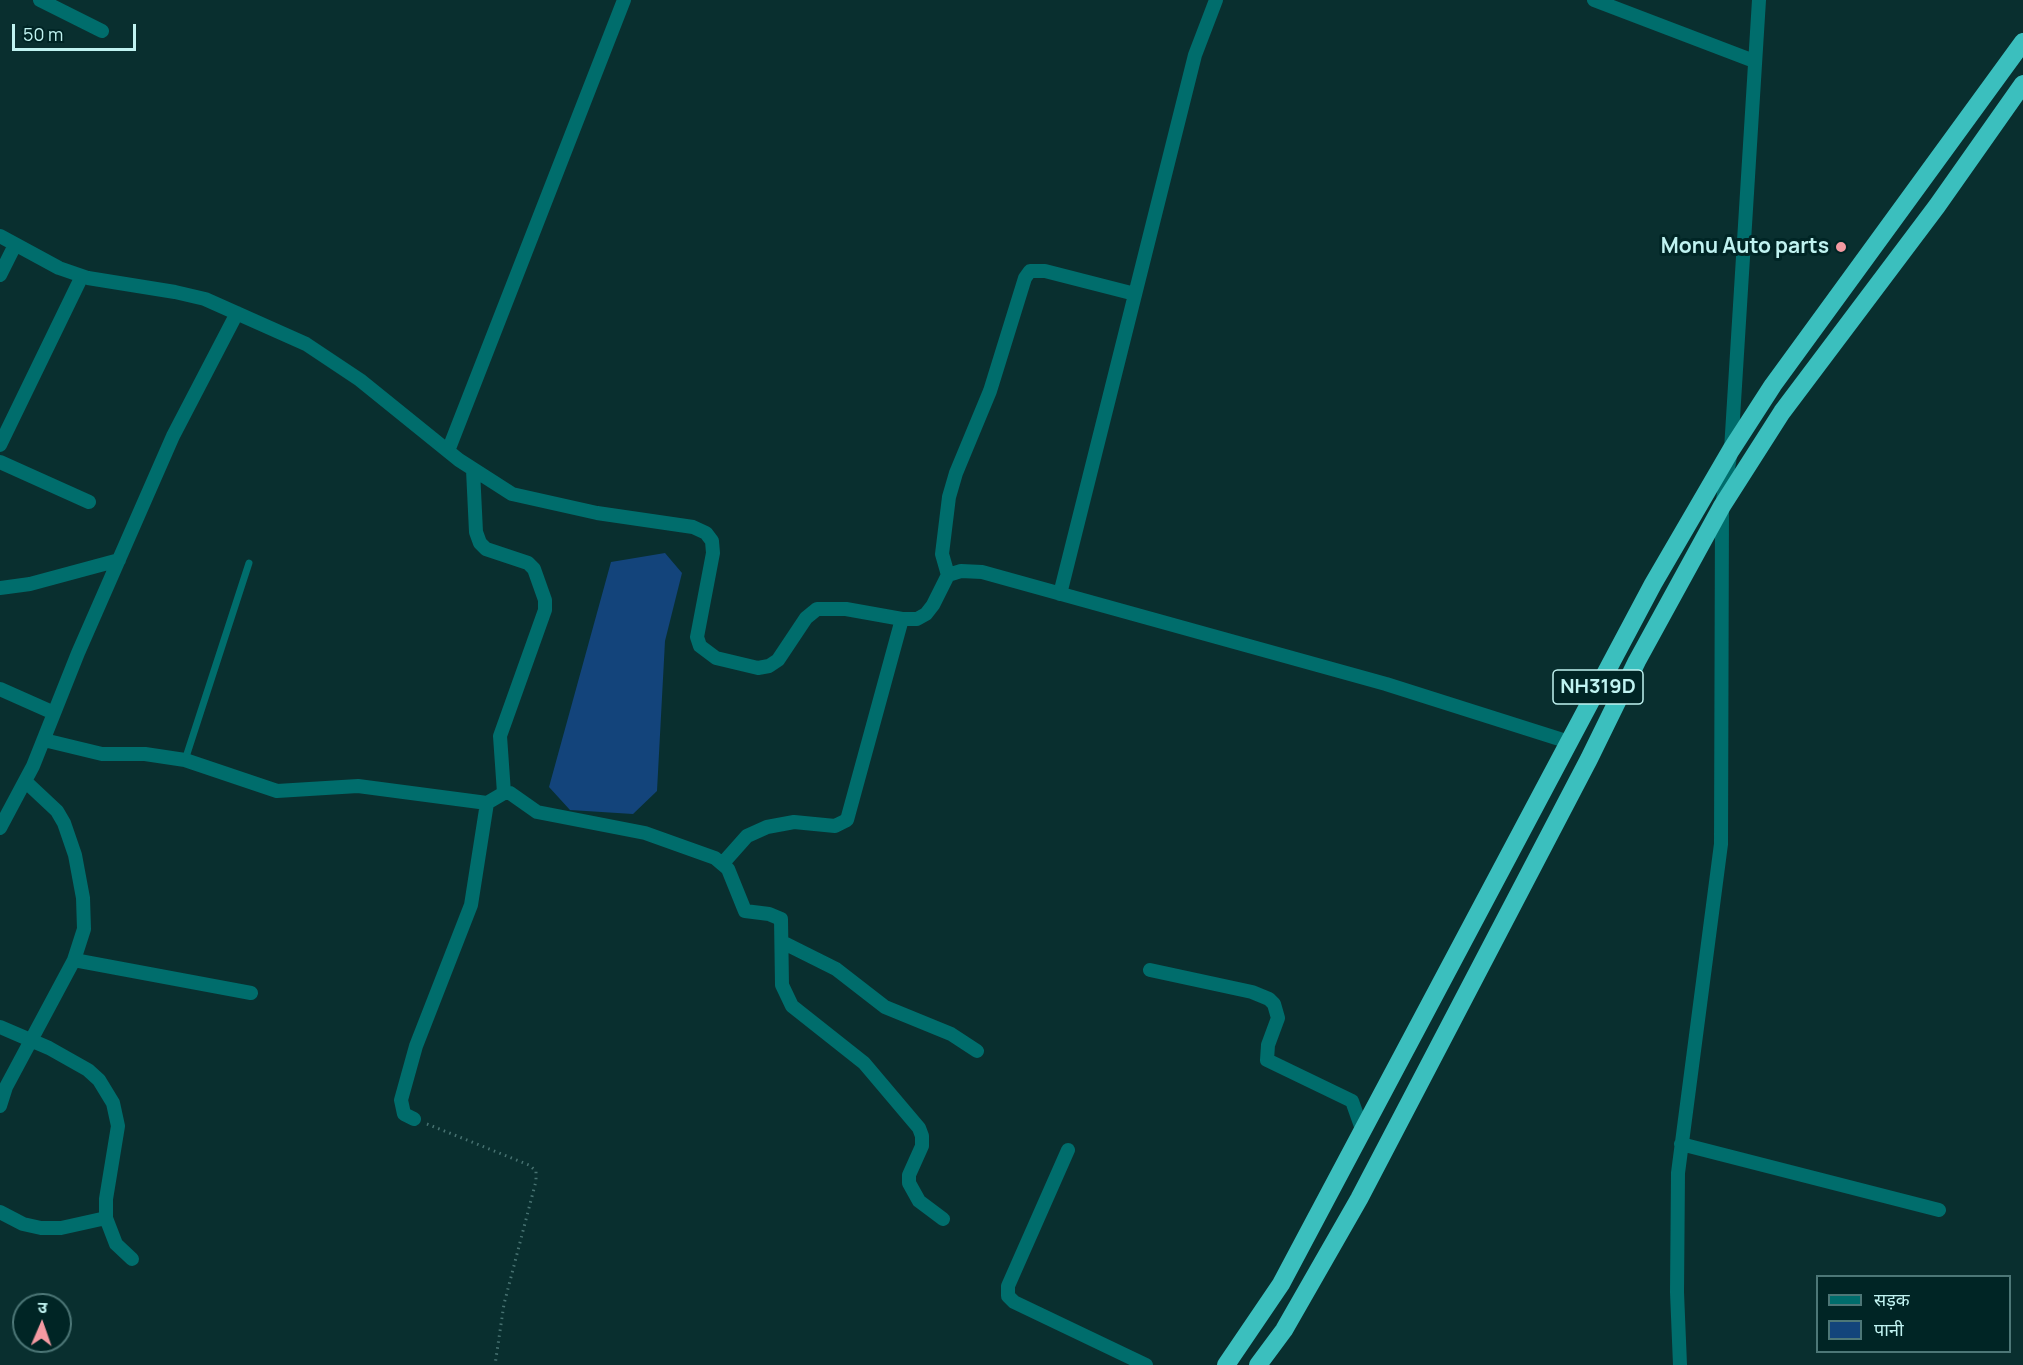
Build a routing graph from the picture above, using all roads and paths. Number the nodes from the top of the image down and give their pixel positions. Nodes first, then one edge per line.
1 (40, 0) edge
2 (624, 0) edge
3 (1216, 0) edge
4 (1594, 0) edge
5 (1759, 0) edge
6 (102, 31) dead end
7 (2023, 42) edge
8 (1754, 61) junction
9 (2023, 84) edge
10 (0, 236) edge
11 (15, 245) junction
12 (0, 275) edge
13 (82, 276) junction
14 (1135, 294) junction
15 (237, 313) junction
16 (0, 445) edge
17 (1731, 450) junction
18 (448, 451) junction
19 (0, 462) edge
20 (473, 470) junction
21 (89, 502) dead end
22 (1722, 506) junction
23 (118, 560) junction
24 (249, 562) dead end
25 (948, 575) junction
26 (0, 588) edge
27 (1060, 594) junction
28 (902, 619) junction
29 (0, 689) edge
30 (54, 713) junction
31 (44, 740) junction
32 (1569, 742) junction
33 (185, 760) junction
34 (25, 781) junction
35 (504, 793) junction
36 (487, 803) junction
37 (0, 828) edge
38 (723, 864) junction
39 (782, 942) junction
40 (74, 960) junction
41 (1150, 970) dead end
42 (250, 993) dead end
43 (0, 1027) edge
44 (33, 1041) junction
45 (977, 1051) dead end
46 (0, 1106) edge
47 (414, 1119) joint
48 (1363, 1132) junction
49 (1681, 1144) junction
50 (1068, 1150) dead end
51 (1939, 1210) dead end
52 (0, 1212) edge
53 (106, 1218) junction
54 (943, 1219) dead end
55 (132, 1259) dead end
56 (495, 1365) edge
57 (1146, 1365) edge
58 (1226, 1365) edge
59 (1258, 1365) edge
60 (1680, 1365) edge

1 - 6 street
2 - 18 street
3 - 14 street
4 - 8 street
5 - 8 street
7 - 17 highway, NH319D
8 - 17 street
9 - 22 highway, NH319D
10 - 11 street
11 - 12 street
11 - 13 street
13 - 15 street
13 - 16 street
14 - 25 street
14 - 27 street
15 - 18 street
15 - 23 street
17 - 22 street
17 - 32 highway, NH319D
18 - 20 street
19 - 21 street
20 - 28 street
20 - 35 street
22 - 49 street
22 - 59 highway, NH319D
23 - 26 street
23 - 30 street
24 - 33 lane
25 - 27 street
25 - 28 street
27 - 32 street
28 - 38 street
29 - 30 street
30 - 31 street
31 - 33 street
31 - 34 street
32 - 48 highway, NH319D
33 - 36 street
34 - 37 street
34 - 40 street
35 - 36 street
35 - 38 street
36 - 47 street
38 - 39 street
39 - 45 street
39 - 54 street
40 - 42 street
40 - 44 street
41 - 48 street
43 - 44 street
44 - 46 street
44 - 53 street
47 - 56 path
48 - 58 highway, NH319D
49 - 51 street
49 - 60 street
50 - 57 street
52 - 53 street
53 - 55 street

